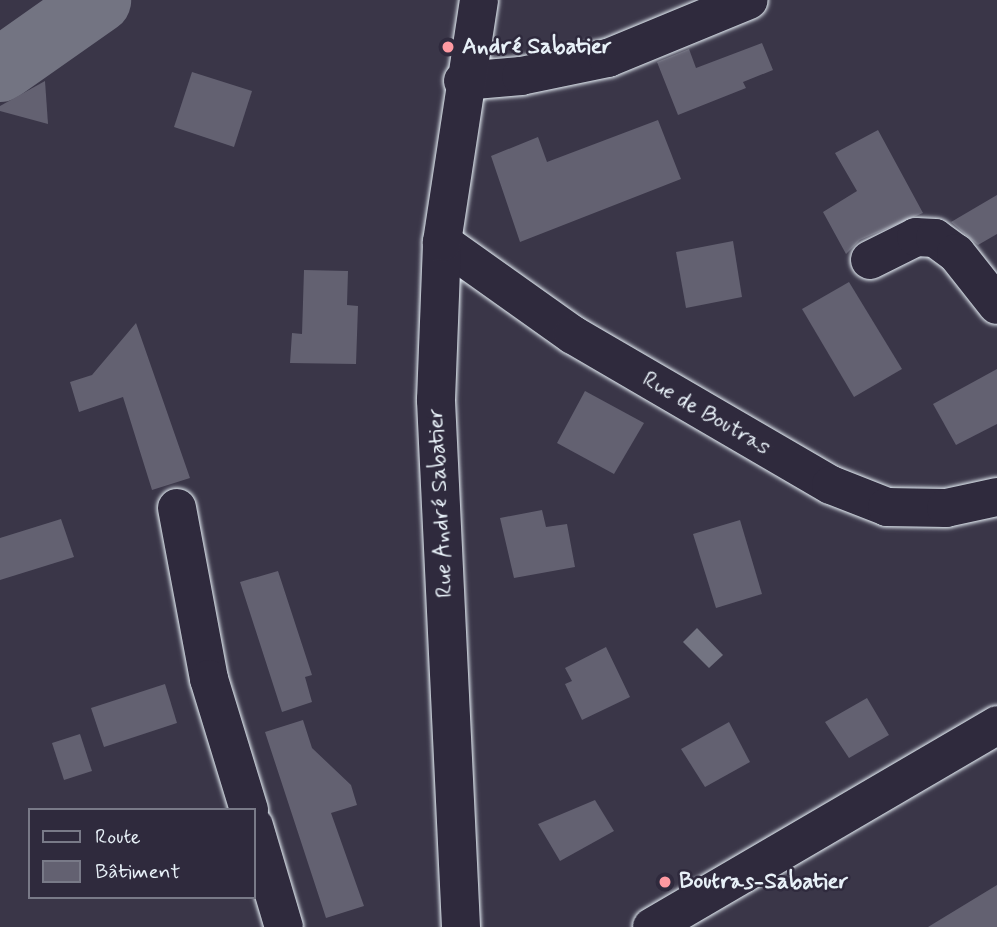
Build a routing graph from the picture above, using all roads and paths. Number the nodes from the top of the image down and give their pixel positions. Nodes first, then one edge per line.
1 (479, 0) edge
2 (749, 0) edge
3 (463, 81) junction
4 (442, 242) junction
5 (870, 260) dead end
6 (997, 305) edge
7 (997, 497) edge
8 (177, 508) dead end
9 (997, 725) edge
10 (248, 808) edge
11 (256, 833) edge
12 (284, 927) edge
13 (461, 927) edge
14 (652, 927) edge

1 - 3 street, Rue André Sabatier
2 - 3 street
3 - 4 street, Rue André Sabatier
4 - 7 street, Rue de Boutras
4 - 13 street, Rue André Sabatier
5 - 6 street
8 - 10 street
9 - 14 street
11 - 12 street

